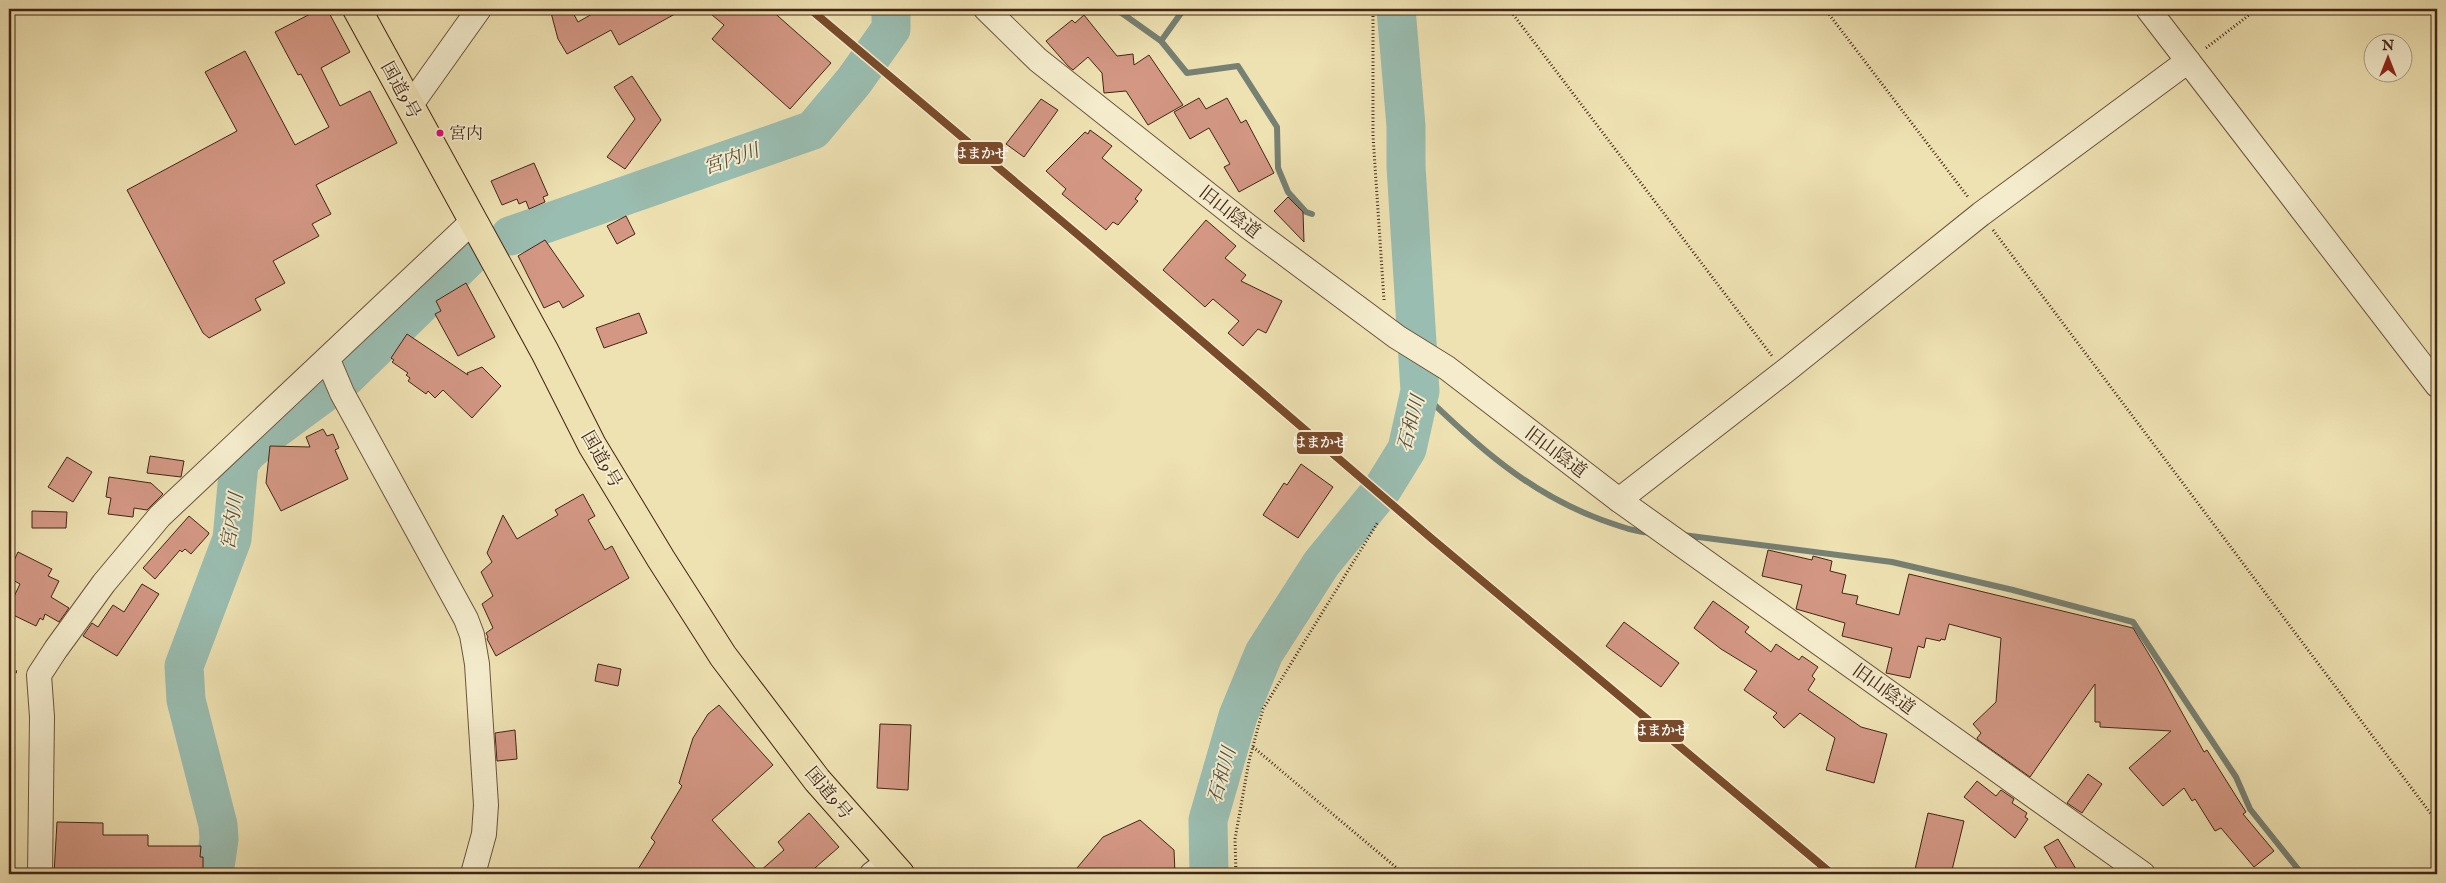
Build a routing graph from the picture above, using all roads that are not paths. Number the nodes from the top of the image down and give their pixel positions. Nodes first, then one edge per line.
1 (357, 9) edge
2 (479, 9) edge
3 (986, 9) edge
4 (2148, 9) edge
5 (2188, 61) junction
6 (410, 106) junction
7 (473, 221) junction
8 (328, 360) junction
9 (2437, 385) edge
10 (1619, 500) junction
11 (887, 870) edge
12 (40, 874) edge
13 (473, 874) edge
14 (2143, 874) edge

1 - 6 highway, 国道9号
2 - 6 street
3 - 10 street, 旧山陰道
4 - 5 street
5 - 9 street
5 - 10 street
6 - 7 highway, 国道9号
7 - 8 street
7 - 11 highway, 国道9号
8 - 12 street
8 - 13 street
10 - 14 street, 旧山陰道

